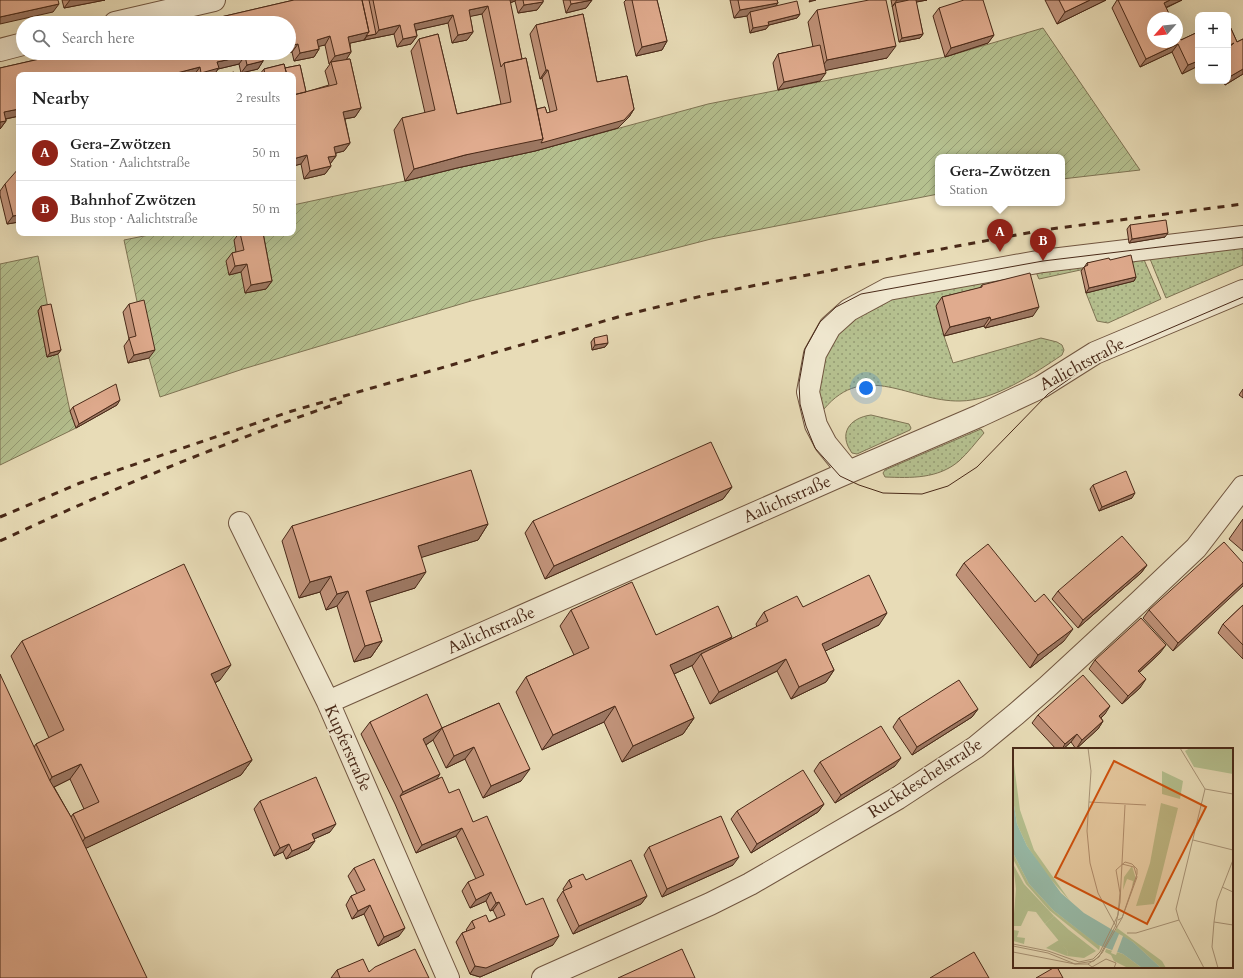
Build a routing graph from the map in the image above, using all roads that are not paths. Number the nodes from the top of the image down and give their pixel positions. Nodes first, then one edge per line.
1 (214, 0) edge
2 (145, 16) edge
3 (16, 46) edge
4 (0, 50) edge
5 (1243, 237) edge
6 (1243, 291) edge
7 (844, 466) dead end
8 (1243, 487) edge
9 (240, 523) dead end
10 (328, 702) junction
11 (448, 978) edge
12 (542, 978) edge

1 - 2 street
3 - 4 street
5 - 7 street
6 - 10 street, Aalichtstraße
8 - 12 street, Ruckdeschelstraße
9 - 10 street, Kupferstraße
10 - 11 street, Kupferstraße

